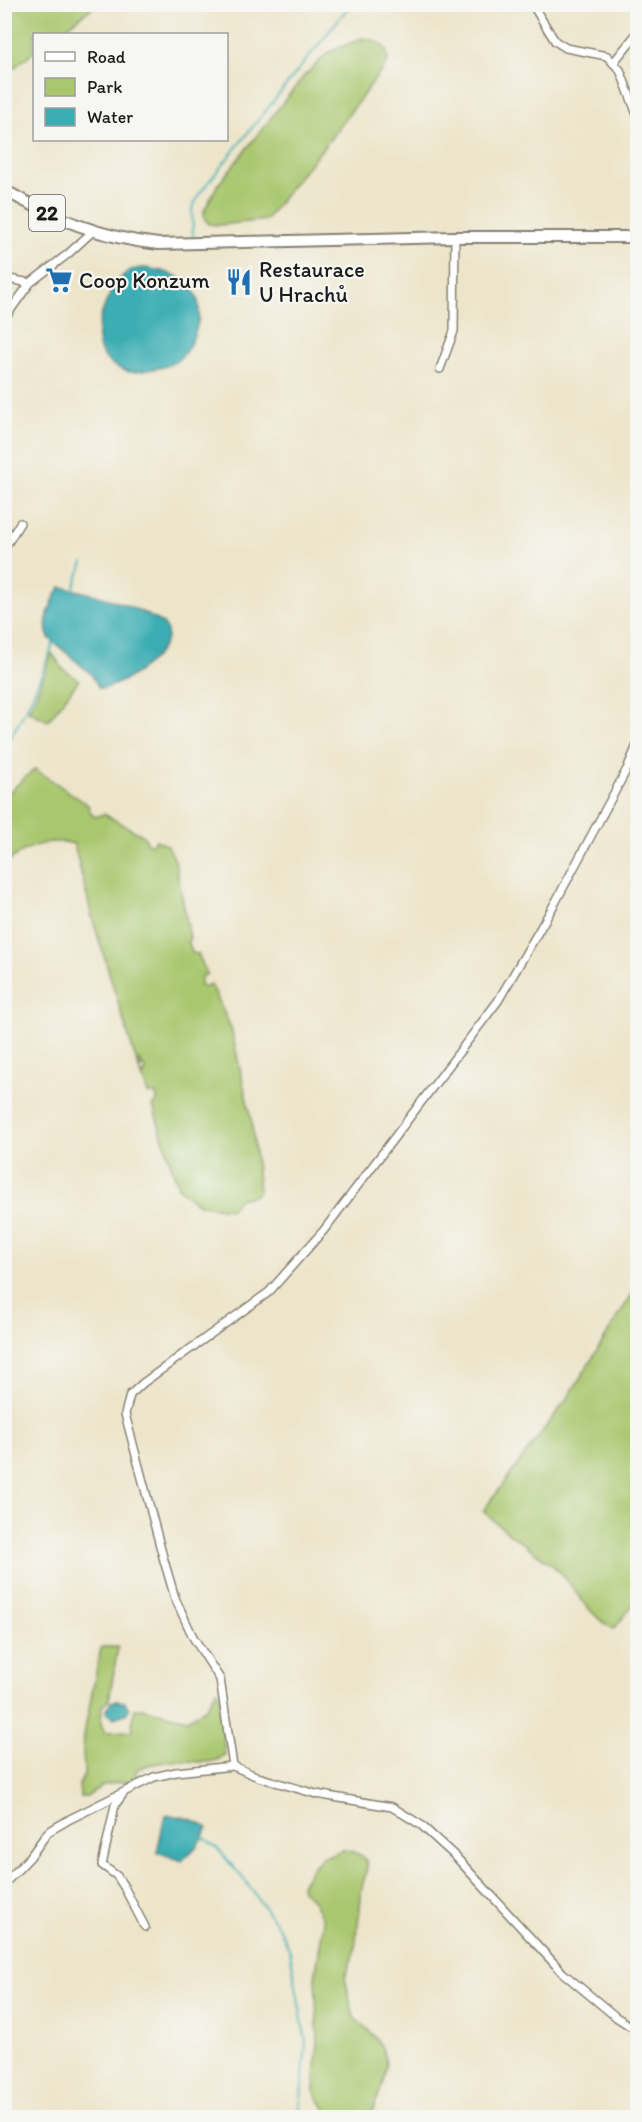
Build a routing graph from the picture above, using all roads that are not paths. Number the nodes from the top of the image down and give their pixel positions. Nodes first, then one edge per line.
1 (532, 4) edge
2 (638, 28) edge
3 (613, 63) junction
4 (635, 104) edge
5 (638, 117) edge
6 (4, 190) edge
7 (93, 231) junction
8 (455, 237) junction
9 (638, 237) edge
10 (4, 278) edge
11 (30, 283) junction
12 (4, 319) edge
13 (440, 369) dead end
14 (20, 523) dead end
15 (4, 549) edge
16 (638, 742) edge
17 (233, 1766) junction
18 (124, 1791) junction
19 (4, 1884) edge
20 (145, 1927) dead end
21 (638, 2031) edge

1 - 3 street
2 - 3 street
3 - 4 street
4 - 5 street
6 - 7 main road, 22
7 - 8 main road, 22
7 - 11 street
8 - 9 main road, 22
8 - 13 street
10 - 11 street
11 - 12 street
14 - 15 street
16 - 17 street
17 - 18 street
17 - 21 street
18 - 19 street
18 - 20 street

